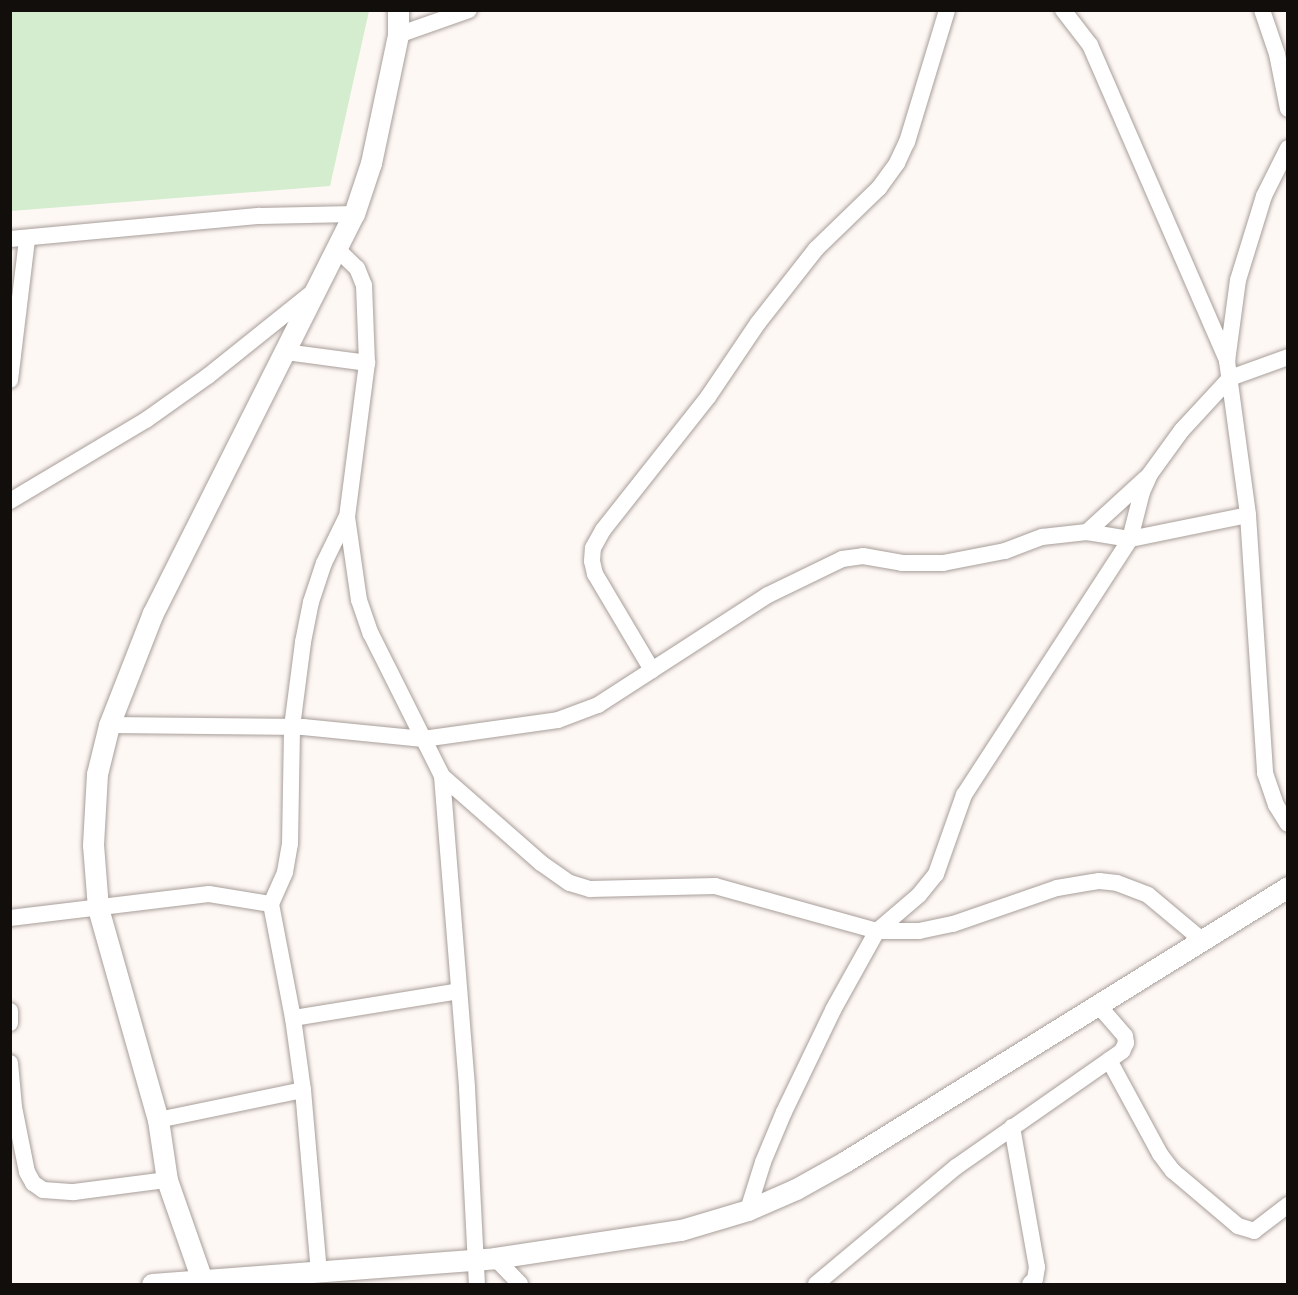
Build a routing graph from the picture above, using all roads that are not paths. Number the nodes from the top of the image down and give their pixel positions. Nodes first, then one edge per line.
1 (398, 10) edge
2 (469, 10) edge
3 (947, 10) edge
4 (1063, 10) edge
5 (1262, 10) edge
6 (398, 35) junction
7 (1287, 109) edge
8 (1287, 148) edge
9 (354, 214) junction
10 (19, 239) edge
11 (336, 248) junction
12 (315, 290) junction
13 (285, 352) junction
14 (1287, 357) edge
15 (367, 363) junction
16 (1229, 369) junction
17 (10, 380) edge
18 (1150, 474) junction
19 (10, 501) edge
20 (1248, 515) junction
21 (347, 517) junction
22 (1087, 532) junction
23 (1130, 538) junction
24 (652, 670) junction
25 (109, 725) junction
26 (292, 727) junction
27 (423, 739) junction
28 (442, 776) junction
29 (1287, 824) edge
30 (1287, 887) edge
31 (271, 904) junction
32 (98, 908) junction
33 (10, 918) edge
34 (877, 931) junction
35 (1203, 941) junction
36 (459, 991) junction
37 (1100, 1006) junction
38 (10, 1011) edge
39 (293, 1017) junction
40 (10, 1023) edge
41 (1108, 1060) junction
42 (10, 1064) edge
43 (303, 1090) junction
44 (158, 1120) junction
45 (1012, 1127) junction
46 (166, 1180) junction
47 (1287, 1205) edge
48 (748, 1210) junction
49 (485, 1259) junction
50 (319, 1272) junction
51 (285, 1280) edge
52 (202, 1282) edge
53 (152, 1284) edge
54 (477, 1284) edge
55 (520, 1284) edge
56 (816, 1284) edge
57 (1030, 1284) edge

1 - 6 street
2 - 6 street
3 - 24 street
4 - 16 street
5 - 7 street
6 - 9 street
8 - 16 street
9 - 10 street
9 - 11 street
10 - 17 street
11 - 12 street
11 - 15 street
12 - 13 street
12 - 19 street
13 - 15 street
13 - 25 street
14 - 16 street
15 - 21 street
16 - 18 street
16 - 20 street
18 - 22 street
18 - 23 street
20 - 23 street
20 - 29 street
21 - 26 street
21 - 27 street
22 - 23 street
22 - 24 street
23 - 34 street
24 - 27 street
25 - 26 street
25 - 32 street
26 - 27 street
26 - 31 street
27 - 28 street
28 - 34 street
28 - 36 street
30 - 35 street
31 - 32 street
31 - 39 street
32 - 33 street
32 - 44 street
34 - 35 street
34 - 48 street
35 - 37 street
36 - 39 street
36 - 49 street
37 - 41 street
37 - 48 street
38 - 40 street
39 - 43 street
41 - 45 street
41 - 47 street
42 - 46 street
43 - 44 street
43 - 50 street
44 - 46 street
45 - 56 street
45 - 57 street
46 - 52 street
48 - 49 street
49 - 50 street
49 - 54 street
49 - 55 street
50 - 51 street
51 - 52 street
52 - 53 street

